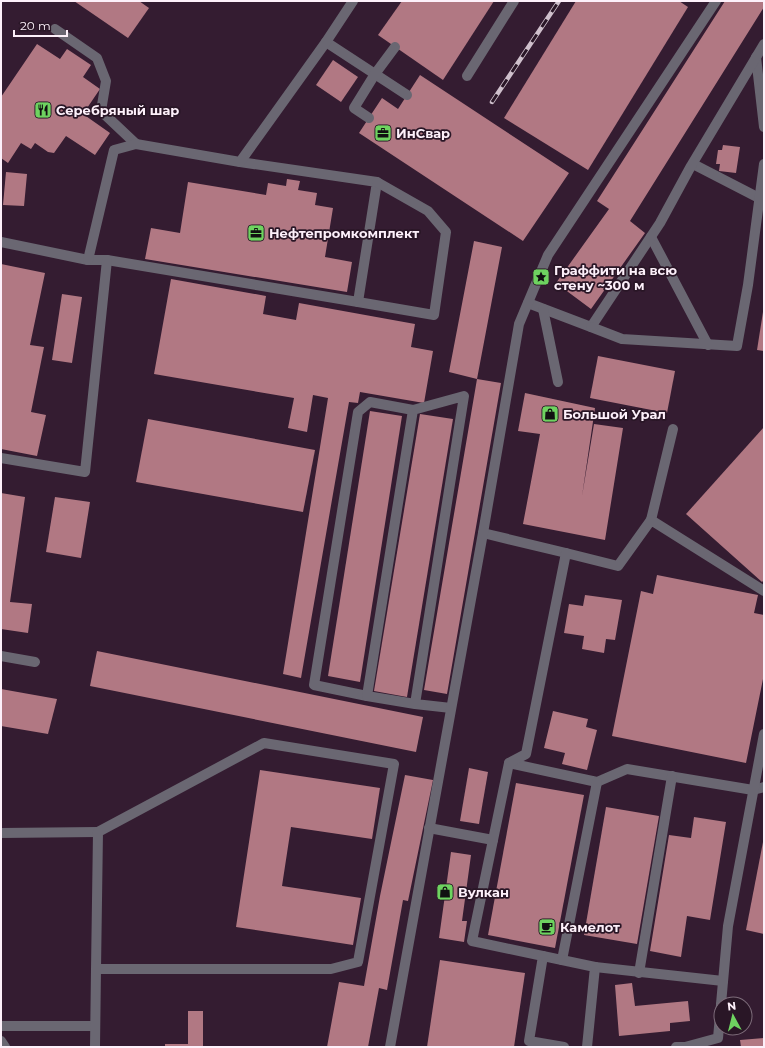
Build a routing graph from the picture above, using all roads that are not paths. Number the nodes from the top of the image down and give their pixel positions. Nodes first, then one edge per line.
1 (353, 1) edge
2 (514, 1) edge
3 (716, 1) edge
4 (55, 29) dead end
5 (326, 42) junction
6 (764, 44) edge
7 (395, 47) dead end
8 (756, 57) junction
9 (375, 74) junction
10 (467, 76) dead end
11 (407, 95) dead end
12 (369, 118) dead end
13 (764, 127) edge
14 (136, 144) junction
15 (240, 162) junction
16 (693, 164) junction
17 (764, 164) edge
18 (377, 182) junction
19 (759, 198) junction
20 (652, 236) junction
21 (1, 242) edge
22 (88, 260) junction
23 (108, 260) junction
24 (358, 302) junction
25 (528, 303) junction
26 (543, 309) junction
27 (591, 327) junction
28 (708, 345) junction
29 (558, 382) dead end
30 (413, 410) junction
31 (673, 429) dead end
32 (1, 458) edge
33 (651, 520) junction
34 (483, 533) junction
35 (566, 553) junction
36 (764, 591) edge
37 (1, 656) edge
38 (35, 662) dead end
39 (367, 696) junction
40 (416, 704) junction
41 (451, 708) junction
42 (764, 734) edge
43 (509, 763) junction
44 (672, 776) junction
45 (597, 782) junction
46 (764, 787) edge
47 (753, 790) junction
48 (430, 828) junction
49 (98, 832) junction
50 (1, 833) edge
51 (493, 840) junction
52 (544, 956) junction
53 (562, 960) junction
54 (595, 967) junction
55 (96, 968) junction
56 (639, 973) junction
57 (723, 981) junction
58 (722, 996) edge
59 (1, 1026) edge
60 (95, 1026) junction
61 (718, 1036) edge
62 (1, 1041) edge
63 (5, 1047) edge
64 (95, 1047) edge
65 (390, 1047) edge
66 (564, 1047) edge
67 (587, 1047) edge
68 (676, 1047) edge

1 - 5 lane
2 - 10 lane
3 - 25 lane
4 - 14 lane
5 - 9 lane
5 - 15 lane
6 - 8 lane
7 - 9 lane
8 - 13 lane
8 - 16 lane
9 - 11 lane
9 - 12 lane
14 - 15 lane
14 - 22 lane
15 - 18 lane
16 - 19 lane
16 - 20 lane
17 - 19 lane
18 - 24 lane
18 - 24 lane
19 - 28 lane
20 - 27 lane
20 - 28 lane
21 - 22 lane
22 - 23 lane
23 - 24 lane
23 - 32 lane
25 - 26 lane
25 - 34 lane
26 - 27 lane
26 - 29 lane
27 - 28 lane
30 - 39 lane
30 - 39 lane
30 - 40 lane
31 - 33 lane
33 - 35 lane
33 - 36 lane
34 - 35 lane
34 - 41 lane
35 - 43 lane
37 - 38 lane
39 - 40 lane
40 - 41 lane
41 - 48 lane
42 - 47 lane
43 - 45 lane
43 - 51 lane
44 - 45 lane
44 - 47 lane
44 - 56 lane
45 - 53 lane
46 - 47 lane
47 - 57 lane
48 - 51 lane
48 - 65 lane
49 - 50 lane
49 - 55 lane
49 - 55 lane
51 - 52 lane
52 - 53 lane
52 - 66 lane
53 - 54 lane
54 - 56 lane
54 - 67 lane
55 - 60 lane
56 - 57 lane
57 - 58 lane
59 - 60 lane
60 - 64 lane
61 - 68 lane
62 - 63 lane

